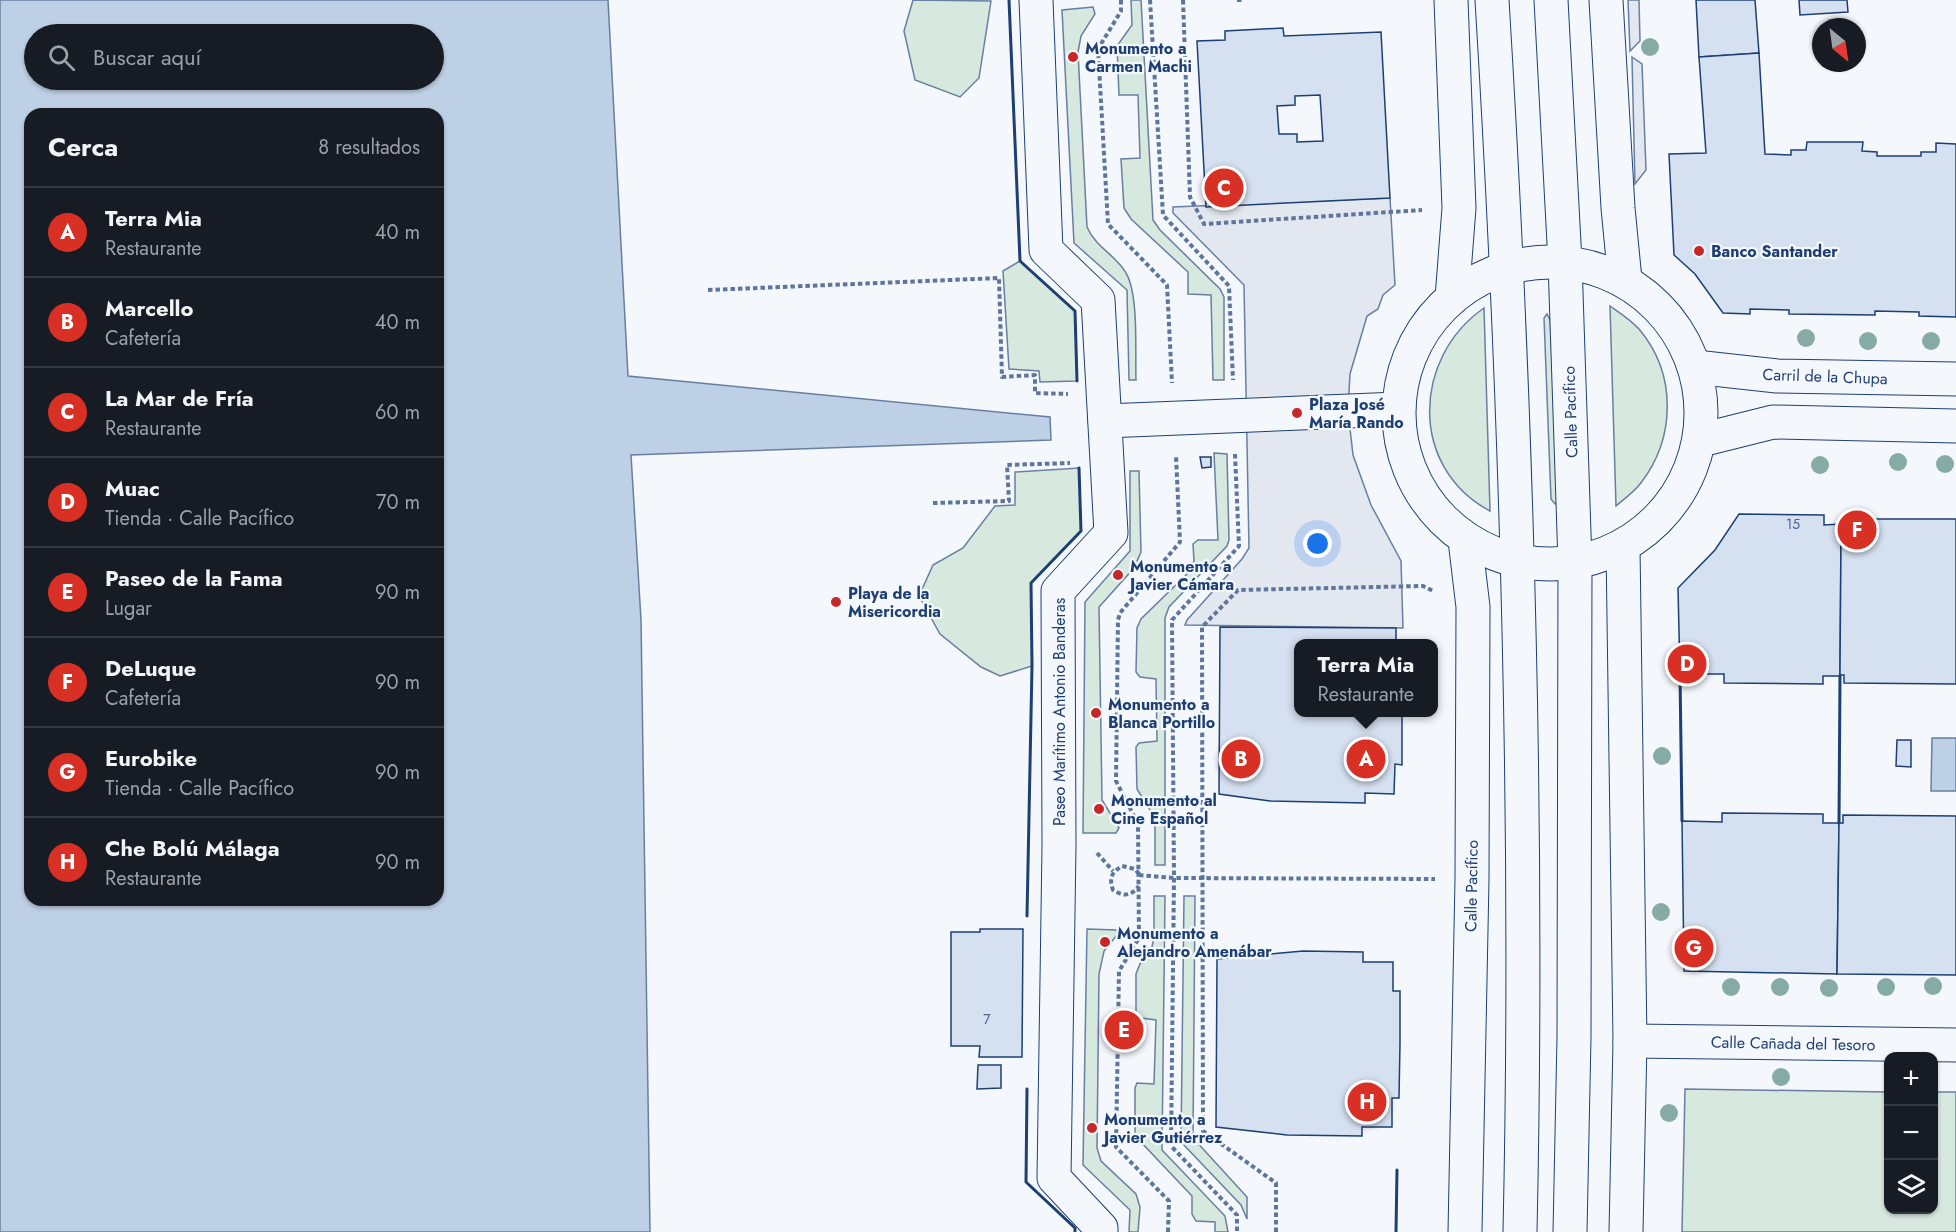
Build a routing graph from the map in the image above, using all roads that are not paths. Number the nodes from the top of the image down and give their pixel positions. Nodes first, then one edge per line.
1 (1036, 0) edge
2 (1451, 0) edge
3 (1492, 0) edge
4 (1551, 0) edge
5 (1606, 0) edge
6 (1565, 262) junction
7 (1508, 267) junction
8 (1625, 280) junction
9 (1452, 298) junction
10 (1695, 367) junction
11 (1956, 379) edge
12 (1398, 409) junction
13 (1105, 421) junction
14 (1956, 426) edge
15 (1701, 440) junction
16 (1465, 540) junction
17 (1623, 547) junction
18 (1519, 563) junction
19 (1575, 563) junction
20 (1630, 1041) junction
21 (1956, 1046) edge
22 (1101, 1232) edge
23 (1465, 1232) edge
24 (1520, 1232) edge
25 (1570, 1232) edge
26 (1626, 1232) edge

1 - 13 main road, Paseo Marítimo Antonio Banderas
2 - 9 main road
3 - 7 main road
4 - 6 main road, Calle Pacífico
5 - 8 main road
6 - 7 main road
6 - 8 main road
6 - 19 main road, Calle Pacífico
7 - 9 main road
7 - 18 main road
8 - 10 main road
9 - 12 main road
10 - 11 main road, Carril de la Chupa
10 - 15 main road
12 - 13 main road
12 - 16 main road
13 - 22 main road, Paseo Marítimo Antonio Banderas
14 - 15 main road
15 - 17 main road
16 - 18 main road
16 - 23 main road, Calle Pacífico
17 - 19 main road
17 - 20 main road
18 - 19 main road
18 - 24 main road
19 - 25 main road, Calle Pacífico
20 - 21 main road, Calle Cañada del Tesoro
20 - 26 main road

